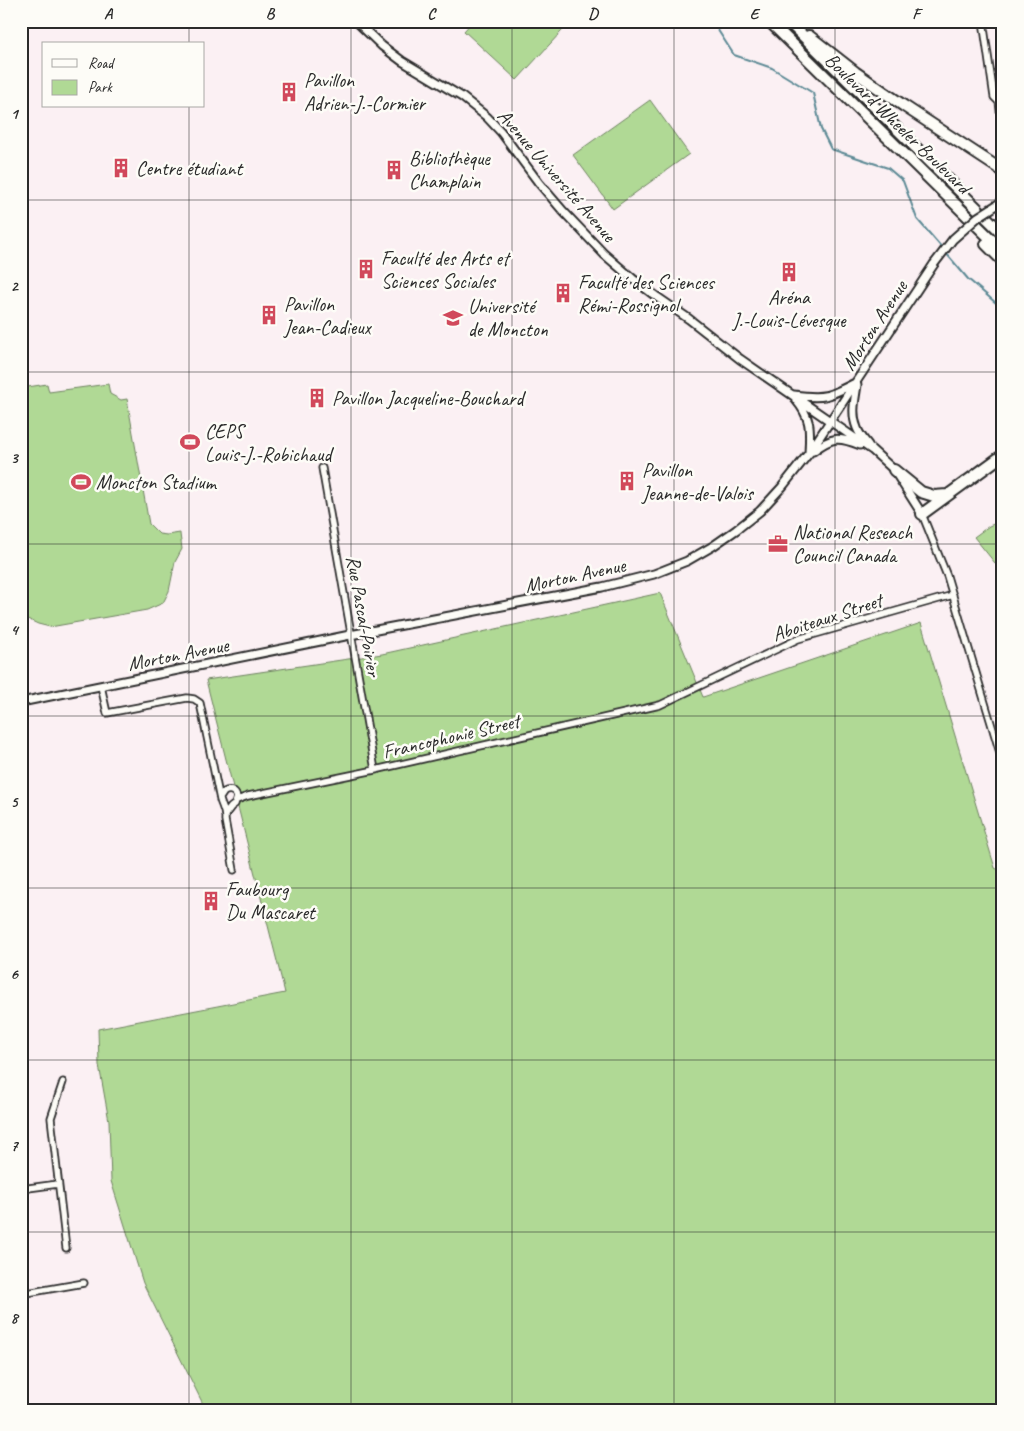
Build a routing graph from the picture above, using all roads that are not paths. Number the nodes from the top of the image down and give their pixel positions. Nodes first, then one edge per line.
1 (356, 21) edge
2 (769, 21) edge
3 (788, 21) edge
4 (983, 21) edge
5 (1001, 102) edge
6 (1003, 135) edge
7 (917, 167) junction
8 (1003, 171) edge
9 (1003, 200) edge
10 (1003, 234) edge
11 (1003, 251) edge
12 (1003, 261) edge
13 (857, 382) junction
14 (791, 394) junction
15 (831, 420) junction
16 (872, 450) junction
17 (809, 453) junction
18 (1003, 455) edge
19 (322, 468) dead end
20 (894, 470) junction
21 (948, 495) junction
22 (922, 514) junction
23 (953, 595) junction
24 (350, 636) junction
25 (101, 686) junction
26 (21, 702) edge
27 (660, 706) joint
28 (1003, 763) edge
29 (375, 770) junction
30 (221, 791) junction
31 (236, 798) junction
32 (223, 806) junction
33 (231, 807) junction
34 (225, 815) junction
35 (234, 870) dead end
36 (63, 1082) dead end
37 (58, 1184) junction
38 (21, 1189) edge
39 (66, 1248) dead end
40 (84, 1283) dead end
41 (21, 1294) edge
42 (21, 1405) edge
43 (23, 1410) edge

1 - 14 street, Avenue Université Avenue
2 - 7 highway, Boulevard Wheeler Boulevard
3 - 8 highway
3 - 10 highway, Boulevard Wheeler Boulevard
4 - 5 street
5 - 6 street
7 - 11 highway, Boulevard Wheeler Boulevard
7 - 12 highway
9 - 13 street, Morton Avenue, bridge
13 - 14 street
13 - 15 street, Morton Avenue
13 - 16 street
14 - 15 street, Avenue Université Avenue
14 - 17 street
15 - 16 street, Avenue Université Avenue
15 - 17 street, Morton Avenue
16 - 17 street
16 - 20 street
17 - 24 street, Morton Avenue
18 - 21 highway
19 - 24 street, Rue Pascal-Poirier
20 - 21 highway
20 - 22 street
21 - 22 highway
22 - 23 street
23 - 27 street, Aboiteaux Street
23 - 28 street
24 - 25 street, Morton Avenue
24 - 29 street, Rue Pascal-Poirier
25 - 26 street, Morton Avenue
25 - 30 street
27 - 29 street, Francophonie Street
29 - 31 street, Francophonie Street
30 - 31 street
30 - 32 street
31 - 33 street
32 - 33 street
32 - 34 street
33 - 34 street
34 - 35 street
36 - 37 street
37 - 38 street
37 - 39 street
40 - 41 street
42 - 43 main road

